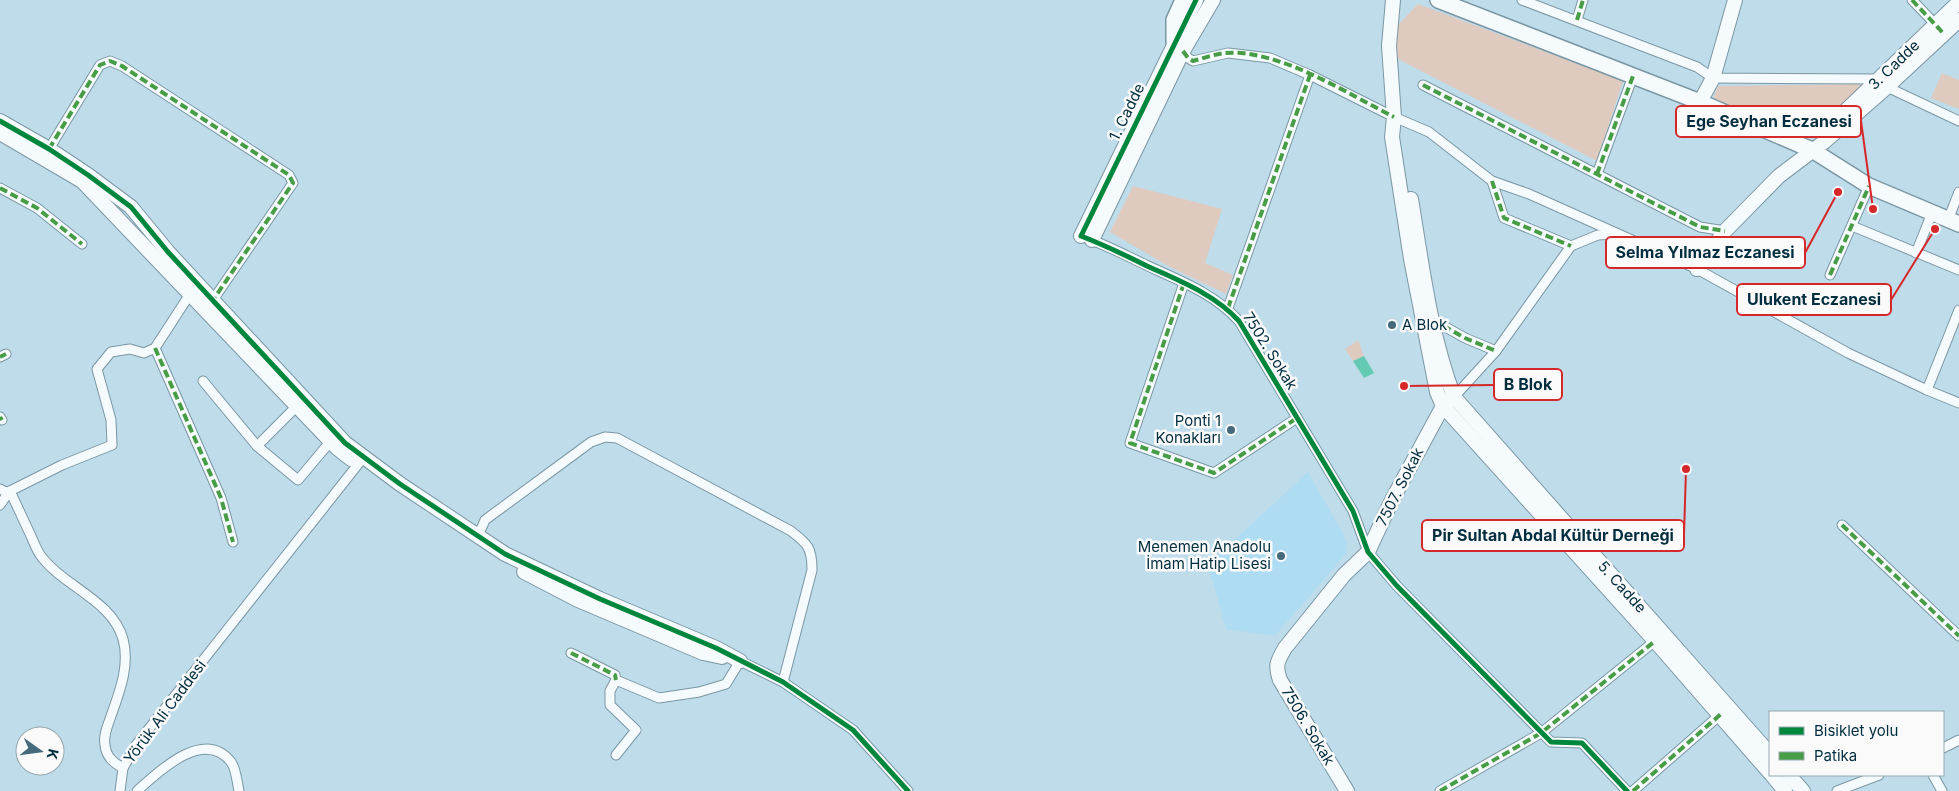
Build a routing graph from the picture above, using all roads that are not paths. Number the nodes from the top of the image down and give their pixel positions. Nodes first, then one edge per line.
1 (1183, 0) edge
2 (1196, 0) edge
3 (1213, 0) edge
4 (1393, 0) edge
5 (1438, 0) edge
6 (1522, 0) edge
7 (1583, 0) edge
8 (1735, 0) edge
9 (1912, 0) edge
10 (1959, 2) edge
11 (1577, 20) junction
12 (1959, 20) edge
13 (1940, 29) junction
14 (1179, 46) junction
15 (1310, 75) junction
16 (1632, 76) junction
17 (1712, 78) junction
18 (1884, 83) junction
19 (1423, 85) dead end
20 (1700, 102) junction
21 (1394, 117) junction
22 (0, 121) edge
23 (1959, 121) edge
24 (0, 133) edge
25 (49, 149) junction
26 (1812, 150) junction
27 (1596, 174) junction
28 (1492, 182) junction
29 (1869, 186) junction
30 (0, 188) edge
31 (1959, 192) edge
32 (1932, 213) junction
33 (1954, 222) edge
34 (1852, 226) junction
35 (1725, 231) junction
36 (1616, 234) junction
37 (1086, 238) joint
38 (82, 244) dead end
39 (1571, 246) junction
40 (1916, 253) junction
41 (1697, 269) junction
42 (1959, 270) edge
43 (1830, 275) dead end
44 (1184, 283) junction
45 (190, 294) junction
46 (213, 300) junction
47 (1228, 308) junction
48 (1959, 310) edge
49 (1433, 320) junction
50 (155, 348) junction
51 (1496, 351) junction
52 (202, 381) dead end
53 (1926, 390) junction
54 (1448, 401) junction
55 (1959, 403) edge
56 (297, 406) junction
57 (1297, 418) junction
58 (330, 442) junction
59 (258, 446) junction
60 (361, 461) junction
61 (6, 491) edge
62 (0, 506) edge
63 (1842, 525) dead end
64 (478, 536) junction
65 (233, 542) dead end
66 (1368, 552) junction
67 (1959, 636) edge
68 (1656, 641) junction
69 (571, 653) dead end
70 (1278, 659) joint
71 (740, 661) junction
72 (616, 680) junction
73 (783, 682) junction
74 (1721, 714) junction
75 (1541, 733) junction
76 (1959, 740) edge
77 (1944, 748) edge
78 (1769, 753) edge
79 (616, 755) dead end
80 (123, 768) junction
81 (1769, 772) edge
82 (1773, 776) edge
83 (1790, 776) edge
84 (1876, 776) edge
85 (1934, 776) edge
86 (120, 791) edge
87 (137, 791) edge
88 (239, 791) edge
89 (907, 791) edge
90 (1347, 791) edge
91 (1440, 791) edge
92 (1627, 791) edge
93 (1633, 791) edge
94 (1785, 791) edge
95 (1803, 791) edge
96 (1837, 791) edge
97 (1942, 791) edge

1 - 14 main road
2 - 14 street, 1. Cadde
3 - 14 street, 1. Cadde
4 - 21 street
5 - 16 main road
6 - 11 street
7 - 11 street
8 - 17 street
9 - 13 street
10 - 13 street, 3. Cadde
11 - 17 street
12 - 13 street, 3. Cadde
13 - 18 street, 3. Cadde
14 - 15 street
14 - 37 street, 1. Cadde
15 - 21 street
15 - 47 street
16 - 20 main road
16 - 27 street
17 - 18 street
17 - 20 street
18 - 23 street
18 - 26 street, 3. Cadde
19 - 27 street
20 - 26 main road
21 - 28 street
21 - 49 street
21 - 54 street
22 - 25 street
24 - 45 street
25 - 46 street
25 - 46 street
26 - 29 main road
26 - 35 street, 3. Cadde
27 - 35 street
28 - 36 street
28 - 39 street
29 - 32 main road
29 - 34 street
30 - 38 street
31 - 33 street
32 - 33 main road
32 - 40 street
34 - 40 street
34 - 43 street
35 - 41 street, 3. Cadde
36 - 39 street
36 - 41 street
37 - 44 street, 7502. Sokak
39 - 51 street
40 - 42 street
41 - 53 street
44 - 47 street, 7502. Sokak
44 - 57 street
45 - 50 street
45 - 56 street
46 - 60 street
47 - 57 street, 7502. Sokak
48 - 53 street
49 - 51 street
49 - 54 street
50 - 61 street
50 - 65 street
51 - 54 street
52 - 59 street
53 - 55 street
54 - 66 street, 7507. Sokak
54 - 68 street
54 - 78 street, 5. Cadde
56 - 58 street
56 - 59 street
57 - 66 street, 7502. Sokak
58 - 59 street
58 - 60 street
60 - 64 street
60 - 71 street
60 - 80 street, Yörük Ali Caddesi
61 - 62 street
61 - 80 street, Yörük Ali Caddesi
63 - 67 street
64 - 71 street
64 - 73 street
66 - 70 street, 7507. Sokak
66 - 75 street
68 - 74 street
68 - 75 street
69 - 72 street
70 - 90 street, 7506. Sokak
71 - 72 street
71 - 73 street
72 - 79 street
73 - 89 street
74 - 81 street
74 - 93 street
75 - 91 street
75 - 92 street
76 - 77 street
80 - 86 street
82 - 94 street
83 - 95 street
84 - 96 street
85 - 97 street
87 - 88 street

